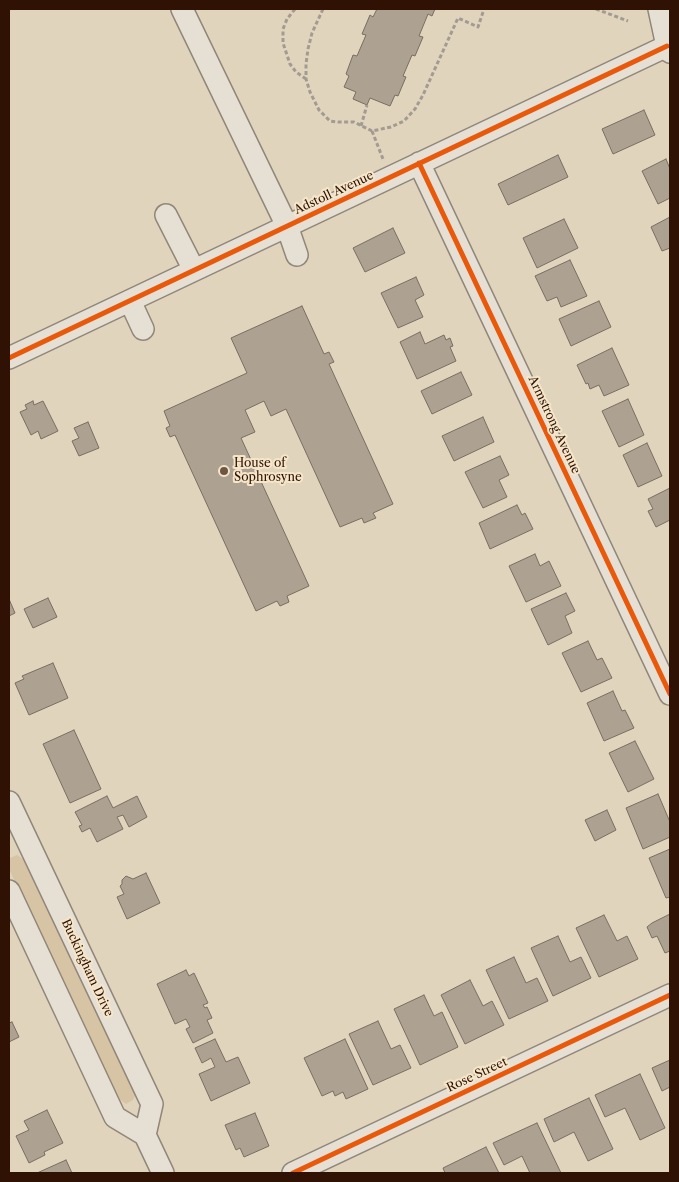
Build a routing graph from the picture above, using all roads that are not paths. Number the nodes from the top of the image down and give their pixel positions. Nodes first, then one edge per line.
1 (182, 9) edge
2 (659, 9) edge
3 (669, 49) edge
4 (420, 163) junction
5 (166, 216) dead end
6 (287, 226) junction
7 (297, 255) dead end
8 (194, 270) junction
9 (130, 301) junction
10 (143, 329) dead end
11 (9, 358) edge
12 (670, 694) edge
13 (9, 802) edge
14 (9, 891) edge
15 (670, 995) edge
16 (145, 1135) junction
17 (163, 1173) edge
18 (293, 1173) edge

1 - 6 street
2 - 3 street
3 - 4 street, Adstoll Avenue
4 - 6 street, Adstoll Avenue
4 - 12 street, Armstrong Avenue
5 - 8 street
6 - 7 street
6 - 8 street, Adstoll Avenue
8 - 9 street, Adstoll Avenue
9 - 10 street
9 - 11 street, Adstoll Avenue
13 - 16 street, Buckingham Drive
14 - 16 street
15 - 18 street, Rose Street
16 - 17 street

